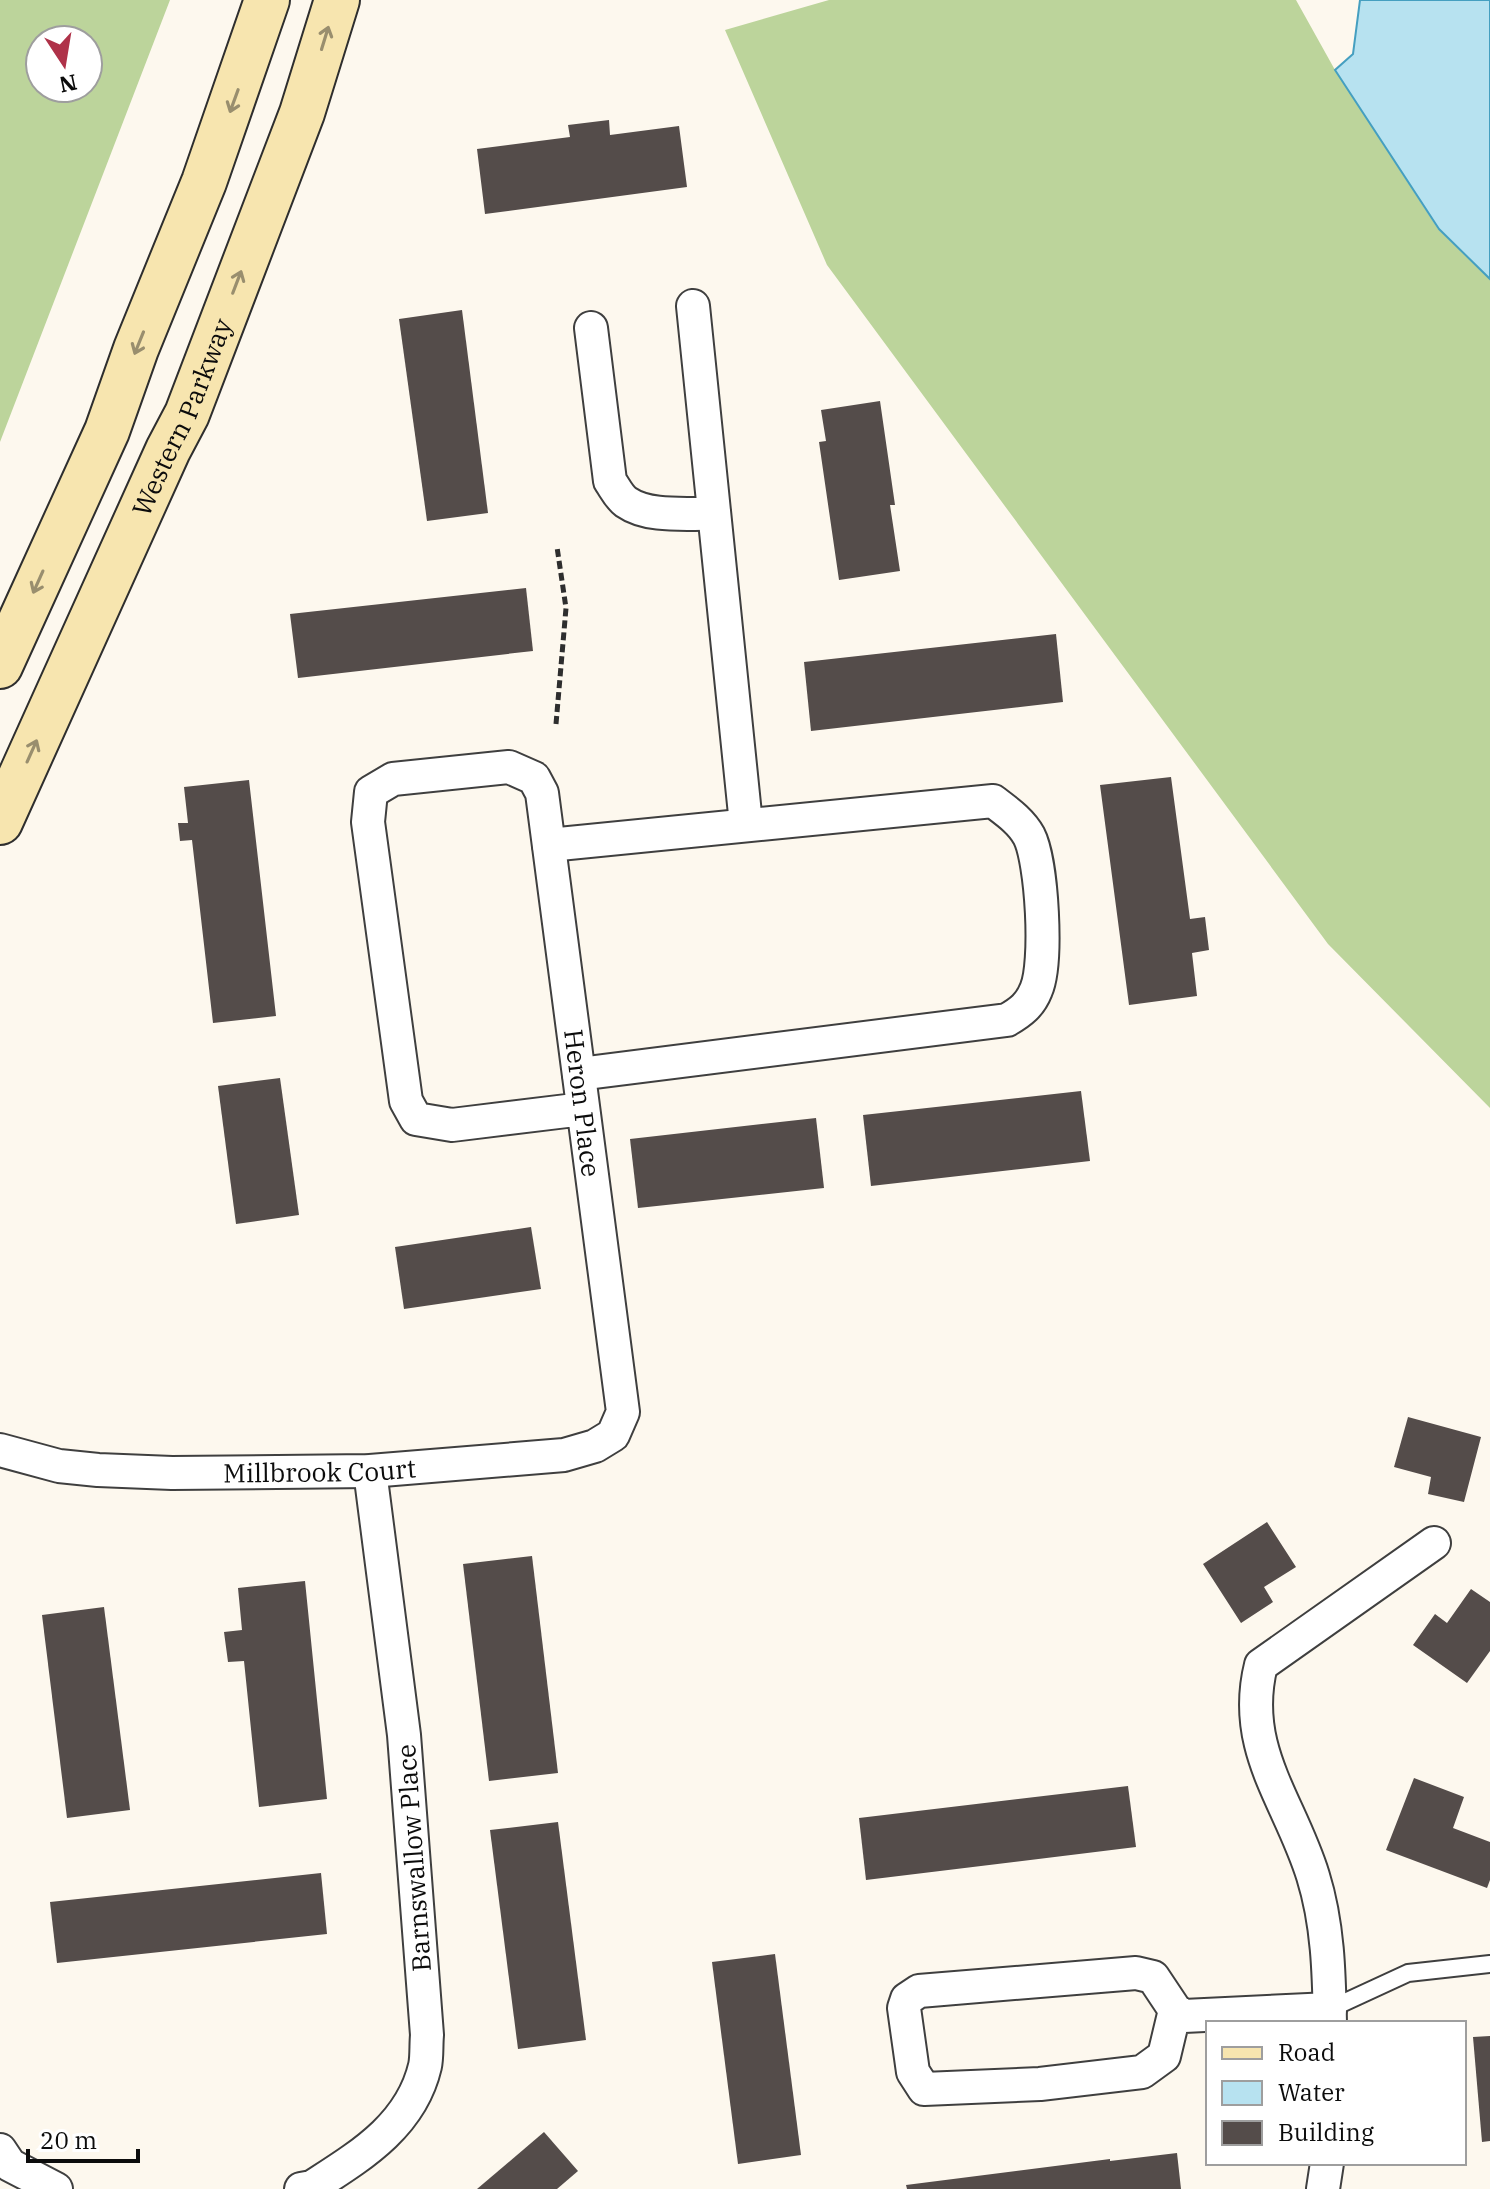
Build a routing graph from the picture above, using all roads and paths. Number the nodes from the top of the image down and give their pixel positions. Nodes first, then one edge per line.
1 (267, 0) edge
2 (337, 0) edge
3 (693, 306) dead end
4 (591, 328) dead end
5 (714, 514) junction
6 (557, 547) dead end
7 (0, 666) edge
8 (556, 724) dead end
9 (0, 822) edge
10 (746, 824) junction
11 (549, 845) junction
12 (579, 1074) junction
13 (583, 1109) junction
14 (623, 1412) joint
15 (0, 1450) edge
16 (370, 1471) junction
17 (1434, 1543) dead end
18 (1490, 1964) edge
19 (1175, 2010) junction
20 (1330, 2016) edge
21 (0, 2150) edge
22 (1327, 2165) edge
23 (56, 2189) edge
24 (301, 2189) edge
25 (1323, 2189) edge

1 -> 7 main road
9 -> 2 main road, Western Parkway
3 - 5 street
4 - 5 street
5 - 10 street
6 - 8 path
10 - 11 street
10 - 12 street
11 - 12 street, Heron Place
11 - 13 street, Heron Place
12 - 13 street, Heron Place
13 - 14 street, Heron Place
14 - 16 street, Millbrook Court
15 - 16 street, Millbrook Court
16 - 24 street, Barnswallow Place
17 - 20 street
18 - 20 lane
19 - 19 street
19 - 20 street
21 - 23 street
22 - 25 street

